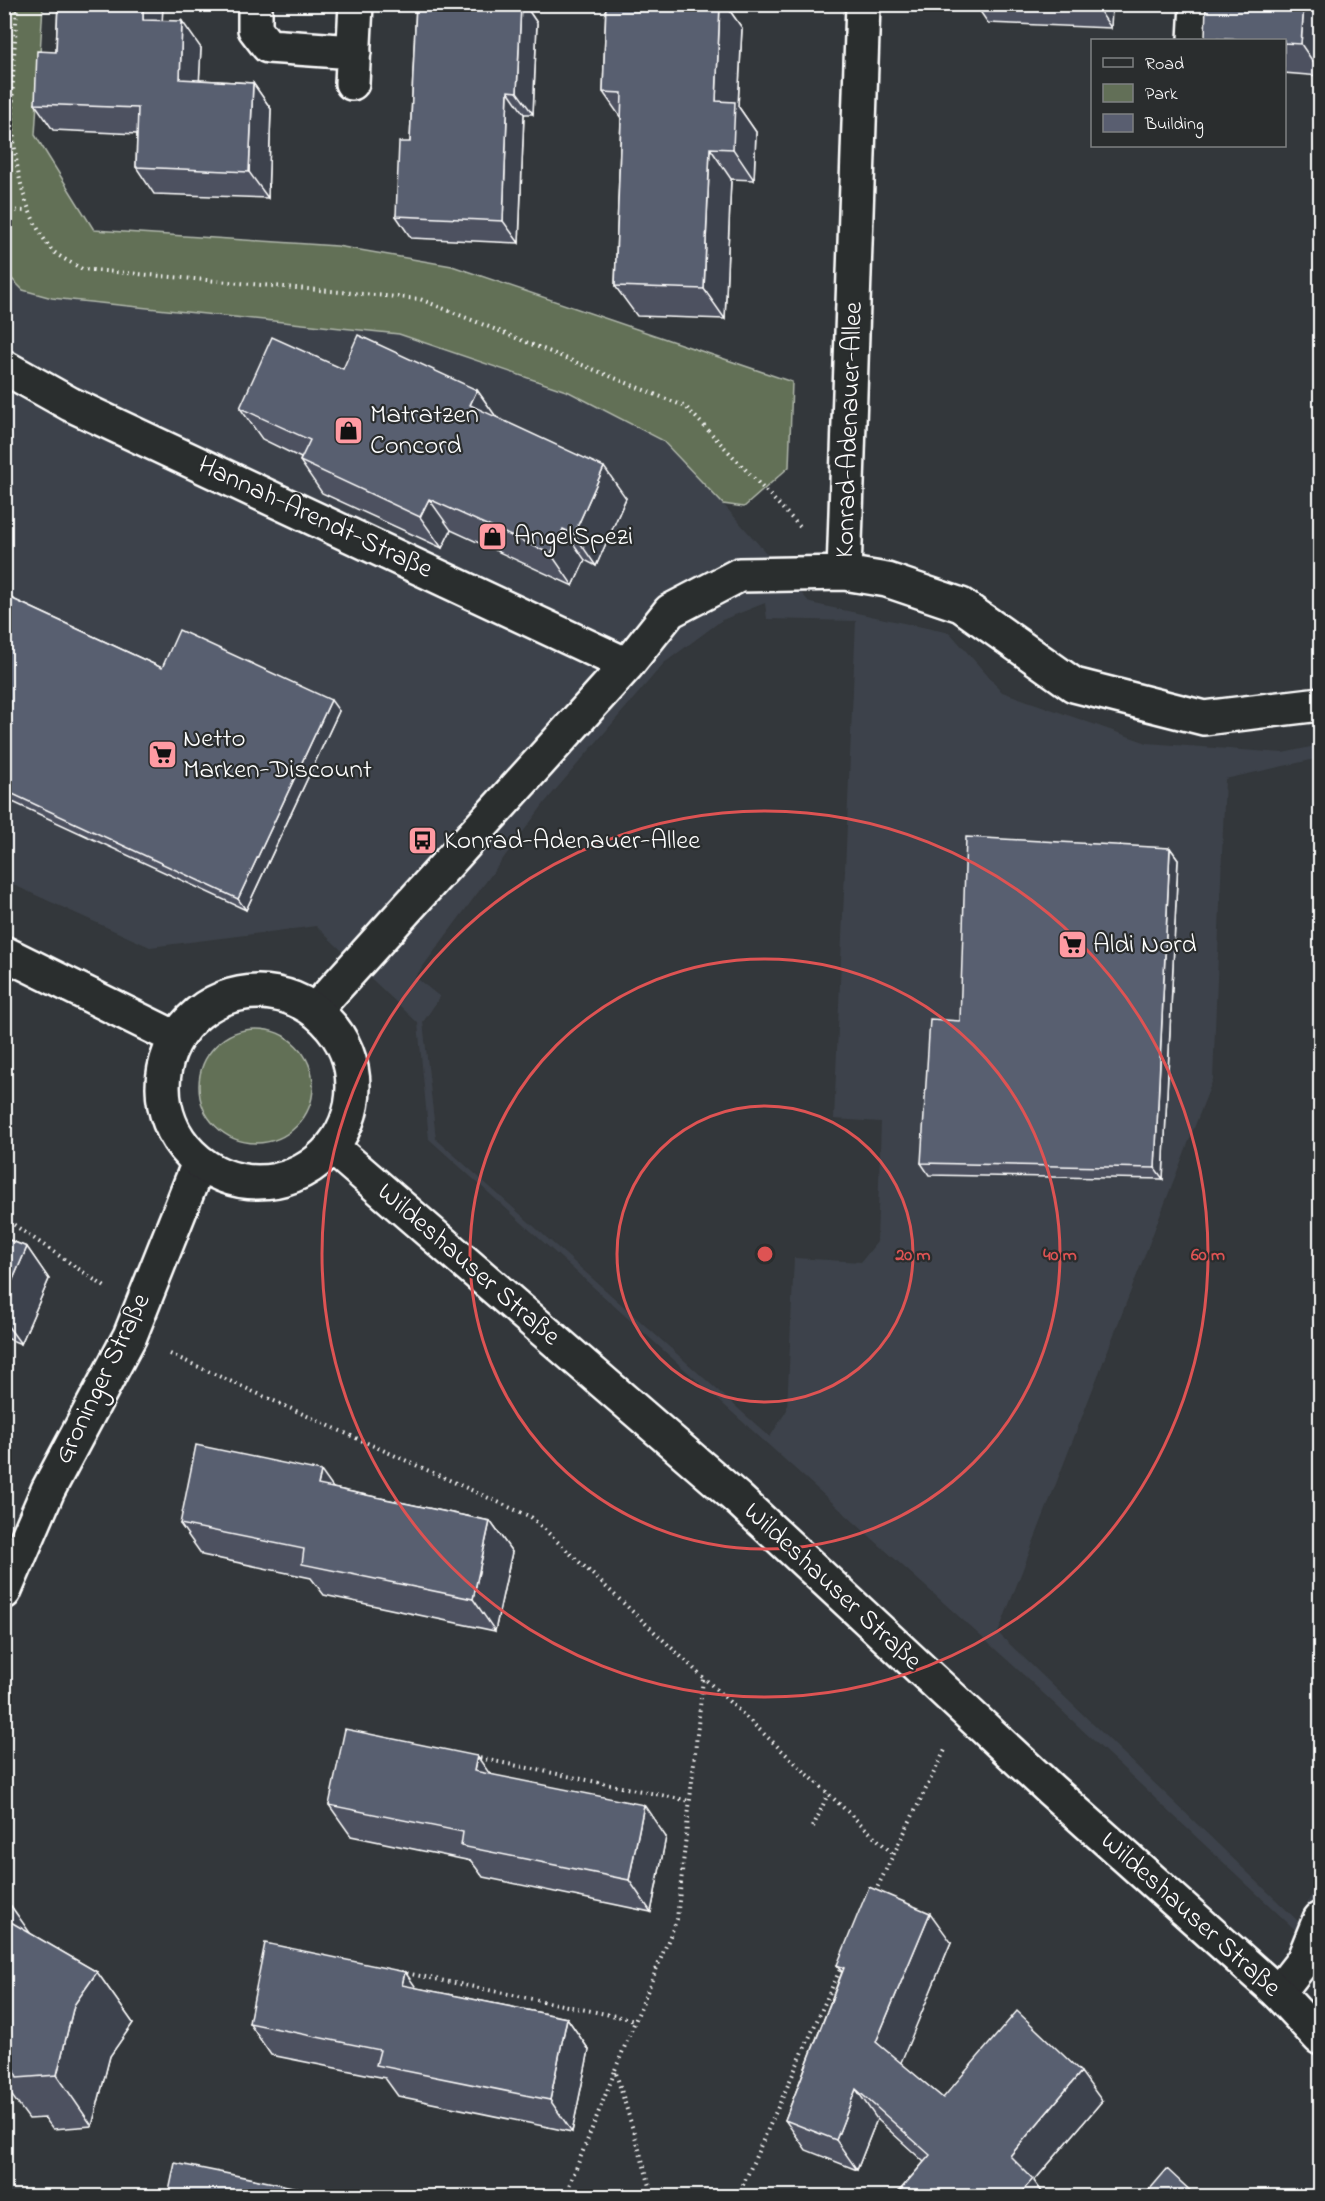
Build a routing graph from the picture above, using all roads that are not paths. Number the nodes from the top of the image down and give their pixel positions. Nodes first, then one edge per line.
1 (255, 4) edge
2 (356, 4) edge
3 (863, 4) edge
4 (1197, 4) edge
5 (1195, 39) edge
6 (4, 367) edge
7 (844, 573) junction
8 (627, 665) junction
9 (1320, 704) edge
10 (4, 953) edge
11 (317, 1008) junction
12 (174, 1037) junction
13 (333, 1148) junction
14 (198, 1165) junction
15 (4, 1592) edge
16 (1320, 1919) edge
17 (1278, 1993) junction
18 (1320, 2038) edge

1 - 2 street
3 - 7 street, Konrad-Adenauer-Allee
4 - 5 street
6 - 8 street, Hannah-Arendt-Straße
7 - 8 street, Konrad-Adenauer-Allee
7 - 9 street
8 - 11 street, Konrad-Adenauer-Allee
10 - 12 street
11 - 12 street
11 - 13 street
12 - 14 street
13 - 14 street
13 - 17 street, Wildeshauser Straße
14 - 15 street, Groninger Straße
16 - 17 street
17 - 18 street, Wildeshauser Straße

